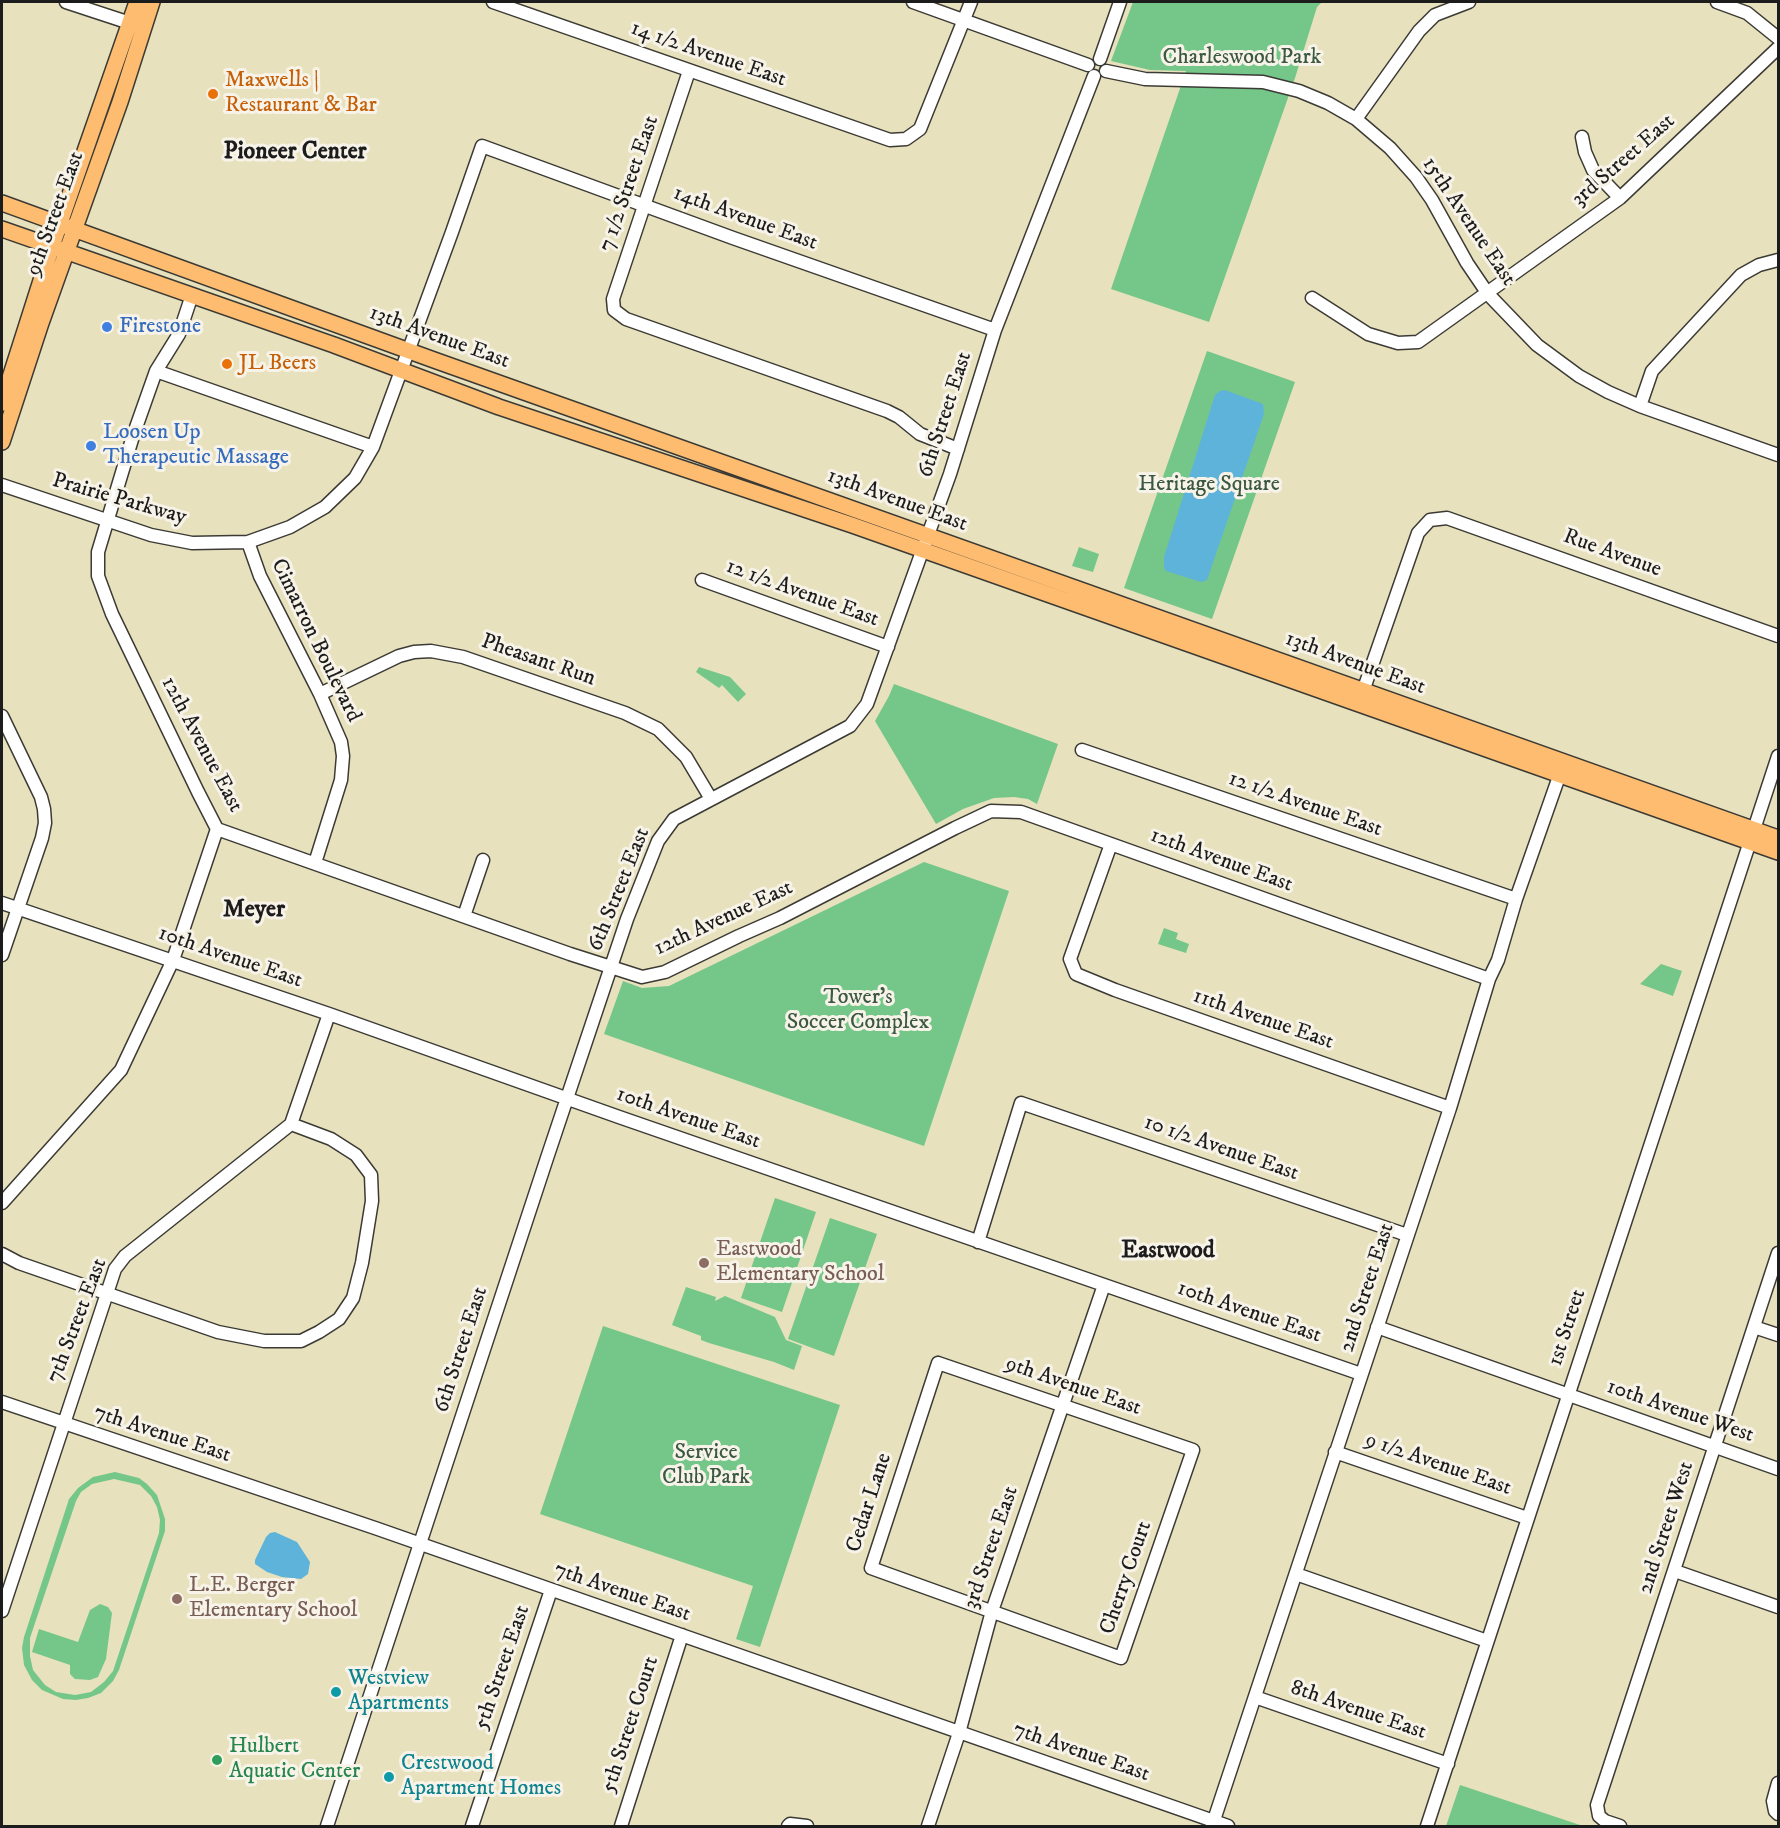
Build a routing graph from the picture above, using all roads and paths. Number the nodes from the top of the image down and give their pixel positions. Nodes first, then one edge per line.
1 (66, 2) edge
2 (137, 2) edge
3 (152, 2) edge
4 (493, 2) edge
5 (913, 2) edge
6 (971, 2) edge
7 (1120, 2) edge
8 (1469, 2) edge
9 (1717, 2) edge
10 (964, 20) junction
11 (137, 25) junction
12 (1779, 38) edge
13 (1779, 48) edge
14 (1088, 64) junction
15 (1103, 65) junction
16 (689, 71) junction
17 (1094, 76) junction
18 (1356, 119) junction
19 (1582, 137) dead end
20 (482, 146) joint
21 (1620, 198) junction
22 (2, 204) edge
23 (645, 206) junction
24 (59, 226) junction
25 (2, 229) edge
26 (74, 231) junction
27 (60, 248) junction
28 (1779, 260) edge
29 (1488, 294) junction
30 (192, 295) junction
31 (1312, 298) dead end
32 (995, 330) junction
33 (409, 351) junction
34 (402, 370) junction
35 (156, 371) junction
36 (2, 403) edge
37 (1640, 406) junction
38 (2, 442) edge
39 (373, 447) junction
40 (958, 449) junction
41 (1779, 455) edge
42 (2, 485) edge
43 (106, 520) junction
44 (248, 542) junction
45 (925, 543) junction
46 (702, 580) dead end
47 (1779, 636) edge
48 (888, 647) junction
49 (320, 694) junction
50 (1361, 698) junction
51 (2, 716) edge
52 (7, 738) edge
53 (1082, 750) dead end
54 (1779, 756) edge
55 (1562, 769) junction
56 (711, 799) junction
57 (217, 829) junction
58 (1751, 836) junction
59 (1779, 838) edge
60 (1111, 844) junction
61 (1779, 852) edge
62 (483, 860) dead end
63 (315, 863) junction
64 (1516, 899) junction
65 (2, 903) edge
66 (18, 909) junction
67 (464, 916) junction
68 (2, 955) edge
69 (173, 960) junction
70 (611, 967) junction
71 (1489, 979) junction
72 (329, 1014) junction
73 (568, 1098) junction
74 (1450, 1108) junction
75 (291, 1124) junction
76 (2, 1203) edge
77 (1407, 1235) junction
78 (978, 1242) junction
79 (1779, 1252) edge
80 (2, 1254) edge
81 (1104, 1285) junction
82 (105, 1294) junction
83 (1377, 1327) junction
84 (1754, 1327) junction
85 (1779, 1335) edge
86 (938, 1363) joint
87 (1361, 1374) junction
88 (1568, 1395) junction
89 (2, 1402) edge
90 (1063, 1406) junction
91 (62, 1424) junction
92 (1715, 1447) junction
93 (1193, 1450) joint
94 (1335, 1452) junction
95 (1779, 1469) edge
96 (1527, 1518) junction
97 (419, 1544) junction
98 (1675, 1571) junction
99 (1296, 1574) junction
100 (551, 1590) junction
101 (1779, 1607) edge
102 (2, 1611) edge
103 (992, 1611) junction
104 (682, 1635) junction
105 (1487, 1641) junction
106 (1255, 1697) junction
107 (959, 1733) junction
108 (1448, 1764) junction
109 (1779, 1783) edge
110 (1779, 1814) edge
111 (1213, 1824) edge
112 (327, 1827) edge
113 (472, 1827) edge
114 (621, 1827) edge
115 (788, 1827) edge
116 (807, 1827) edge
117 (928, 1827) edge
118 (1228, 1827) edge
119 (1428, 1827) edge
120 (1620, 1827) edge

1 - 11 street
2 - 11 main road, 9th Street East
3 - 11 main road, 9th Street East
4 - 16 street, 14 1/2 Avenue East
5 - 10 street
6 - 10 street
7 - 15 street
8 - 18 street
9 - 12 street
10 - 14 street
10 - 16 street, 14 1/2 Avenue East
11 - 24 main road, 9th Street East
11 - 26 main road, 9th Street East
13 - 21 street, 3rd Street East
14 - 15 street
14 - 17 street
15 - 17 street
15 - 18 street, 15th Avenue East
16 - 23 street, 7 1/2 Street East
17 - 32 street, 6th Street East
18 - 29 street, 15th Avenue East
19 - 21 street
20 - 23 street, 14th Avenue East
20 - 33 street, Prairie Parkway
21 - 29 street, 3rd Street East
22 - 24 main road, 13th Avenue East
23 - 32 street, 14th Avenue East
23 - 40 street, 7 1/2 Street East
24 - 26 main road, 13th Avenue East
24 - 27 main road, 9th Street East
25 - 27 main road, 13th Avenue East
26 - 27 main road, 9th Street East
26 - 33 main road, 13th Avenue East
27 - 30 main road, 13th Avenue East
27 - 36 main road, 9th Street East
27 - 38 main road, 9th Street East
28 - 37 street
29 - 31 street, 3rd Street East
29 - 37 street, 15th Avenue East
30 - 34 main road, 13th Avenue East
30 - 35 street, 12th Avenue East
32 - 40 street, 6th Street East
33 - 34 street, Prairie Parkway
33 - 45 main road, 13th Avenue East
34 - 39 street, Prairie Parkway
34 - 45 main road, 13th Avenue East
35 - 39 street
35 - 43 street, 12th Avenue East
37 - 41 street, 15th Avenue East
39 - 44 street, Prairie Parkway
40 - 45 street, 6th Street East
42 - 43 street, Prairie Parkway
43 - 44 street, Prairie Parkway
43 - 57 street, 12th Avenue East
44 - 49 street, Cimarron Boulevard
45 - 48 street, 6th Street East
45 - 50 main road, 13th Avenue East
46 - 48 street, 12 1/2 Avenue East
47 - 50 street, Rue Avenue
48 - 56 street, 6th Street East
49 - 56 street, Pheasant Run
49 - 63 street, Cimarron Boulevard
50 - 55 main road, 13th Avenue East
51 - 52 street
52 - 66 street
53 - 64 street, 12 1/2 Avenue East
54 - 58 street, 1st Street
55 - 58 main road, 13th Avenue East
55 - 64 street, 2nd Street East
56 - 70 street, 6th Street East
57 - 63 street, 12th Avenue East
57 - 69 street
58 - 59 main road, 13th Avenue East
58 - 61 main road
58 - 88 street, 1st Street
60 - 70 street, 12th Avenue East
60 - 71 street, 12th Avenue East
60 - 74 street, 11th Avenue East
62 - 67 street
63 - 67 street, 12th Avenue East
64 - 71 street, 2nd Street East
65 - 66 street, 10th Avenue East
66 - 68 street
66 - 69 street, 10th Avenue East
67 - 70 street, 12th Avenue East
69 - 72 street, 10th Avenue East
69 - 76 street
70 - 73 street, 6th Street East
71 - 74 street, 2nd Street East
72 - 73 street, 10th Avenue East
72 - 75 street
73 - 78 street, 10th Avenue East
73 - 97 street, 6th Street East
74 - 77 street, 2nd Street East
75 - 82 street, 7th Street East
75 - 82 street
77 - 78 street, 10 1/2 Avenue East
77 - 83 street, 2nd Street East
78 - 81 street, 10th Avenue East
79 - 84 street, 2nd Street West
80 - 82 street
81 - 87 street, 10th Avenue East
81 - 90 street, 3rd Street East
82 - 91 street, 7th Street East
83 - 87 street, 2nd Street East
83 - 88 street
84 - 85 street
84 - 92 street, 2nd Street West
86 - 90 street, 9th Avenue East
86 - 103 street, Cedar Lane
87 - 94 street, 2nd Street East
88 - 92 street, 10th Avenue West
88 - 96 street, 1st Street
89 - 91 street, 7th Avenue East
90 - 93 street, 9th Avenue East
90 - 103 street, 3rd Street East
91 - 97 street, 7th Avenue East
91 - 102 street, 7th Street East
92 - 95 street, 10th Avenue West
92 - 98 street, 2nd Street West
93 - 103 street, Cherry Court
94 - 96 street, 9 1/2 Avenue East
94 - 99 street, 2nd Street East
96 - 105 street, 1st Street
97 - 100 street, 7th Avenue East
97 - 112 street, 6th Street East
98 - 101 street
98 - 120 street, 2nd Street West
99 - 105 street
99 - 106 street, 2nd Street East
100 - 104 street, 7th Avenue East
100 - 113 street, 5th Street East
103 - 107 street, 3rd Street East
104 - 107 street, 7th Avenue East
104 - 114 street, 5th Street Court
105 - 108 street, 1st Street
106 - 108 street, 8th Avenue East
106 - 111 street, 2nd Street East
107 - 111 street, 7th Avenue East
107 - 117 street, 3rd Street East
108 - 119 street, 1st Street
109 - 110 street
111 - 118 street, 7th Avenue East
115 - 116 street

